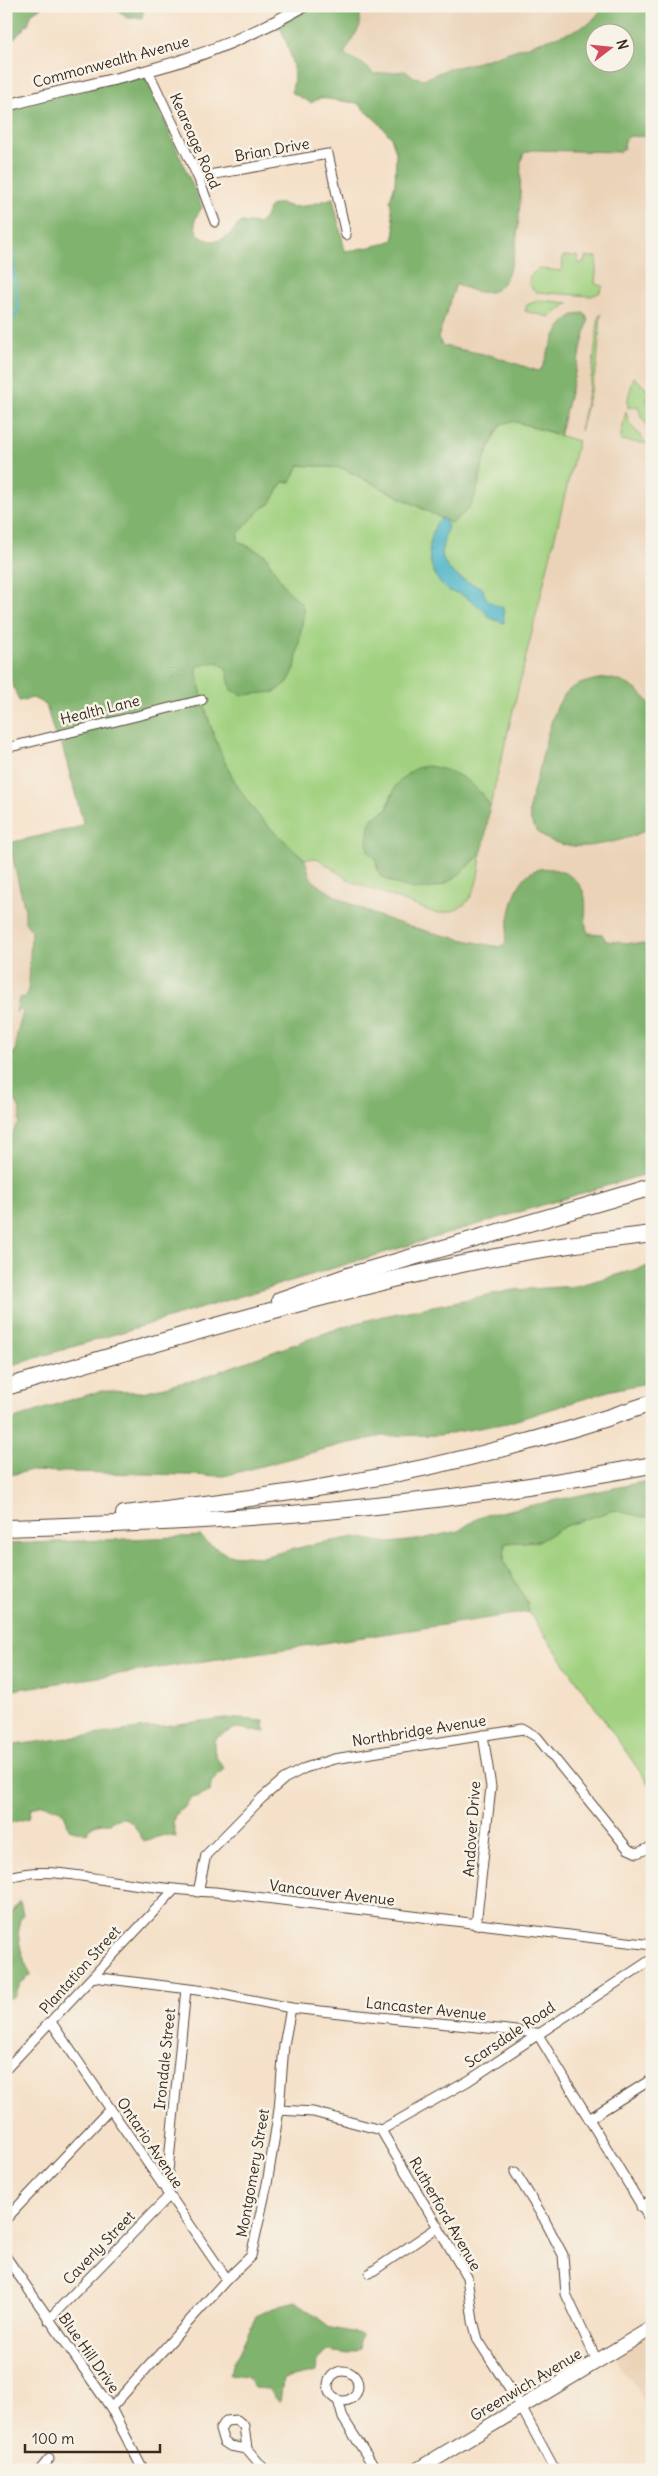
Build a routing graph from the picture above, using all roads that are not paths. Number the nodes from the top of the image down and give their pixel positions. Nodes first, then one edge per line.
1 (304, 6) edge
2 (148, 71) junction
3 (6, 106) edge
4 (198, 178) junction
5 (215, 222) dead end
6 (346, 236) dead end
7 (202, 700) dead end
8 (6, 748) edge
9 (652, 1187) edge
10 (652, 1234) edge
11 (191, 1334) junction
12 (6, 1387) edge
13 (652, 1403) edge
14 (652, 1465) edge
15 (13, 1528) edge
16 (483, 1735) junction
17 (652, 1847) edge
18 (9, 1877) dead end
19 (174, 1890) junction
20 (198, 1892) junction
21 (476, 1925) junction
22 (652, 1945) edge
23 (652, 1958) edge
24 (93, 1977) junction
25 (186, 1989) junction
26 (291, 2008) junction
27 (51, 2022) junction
28 (536, 2033) junction
29 (6, 2069) edge
30 (652, 2079) edge
31 (110, 2108) junction
32 (279, 2110) junction
33 (588, 2119) junction
34 (381, 2130) junction
35 (515, 2172) dead end
36 (167, 2193) junction
37 (652, 2200) edge
38 (641, 2207) junction
39 (6, 2219) edge
40 (652, 2224) edge
41 (438, 2227) junction
42 (6, 2257) edge
43 (370, 2273) dead end
44 (227, 2279) junction
45 (48, 2320) junction
46 (652, 2328) edge
47 (597, 2361) junction
48 (338, 2400) dead end
49 (521, 2407) junction
50 (110, 2408) junction
51 (247, 2449) dead end
52 (49, 2459) dead end
53 (40, 2470) edge
54 (143, 2470) edge
55 (265, 2470) edge
56 (376, 2470) edge
57 (418, 2470) edge
58 (555, 2470) edge

1 - 2 street, Commonwealth Avenue
2 - 3 street, Commonwealth Avenue
2 - 4 street, Keareage Road
4 - 5 street, Keareage Road
4 - 6 street, Brian Drive
7 - 8 street, Health Lane
9 - 11 highway
10 - 11 highway
11 - 12 highway
13 - 15 highway
14 - 15 highway
16 - 17 street, Northbridge Avenue
16 - 20 street, Northbridge Avenue
16 - 21 street, Andover Drive
18 - 19 street, Vancouver Avenue
19 - 20 street, Vancouver Avenue
19 - 24 street, Plantation Street
20 - 21 street, Vancouver Avenue
21 - 22 street, Vancouver Avenue
23 - 28 street, Scarsdale Road
24 - 25 street, Lancaster Avenue
24 - 27 street, Plantation Street
25 - 26 street, Lancaster Avenue
25 - 36 street, Irondale Street
26 - 28 street, Lancaster Avenue
26 - 32 street, Montgomery Street
27 - 29 street, Plantation Street
27 - 31 street, Ontario Avenue
28 - 33 street
28 - 34 street, Scarsdale Road
30 - 33 street
31 - 36 street, Ontario Avenue
31 - 39 street
32 - 34 street
32 - 44 street, Montgomery Street
33 - 38 street
34 - 41 street, Rutherford Avenue
35 - 47 street
36 - 44 street, Ontario Avenue
36 - 45 street, Caverly Street
37 - 38 street
38 - 40 street
41 - 43 street
41 - 49 street, Rutherford Avenue
42 - 45 street, Blue Hill Drive
44 - 50 street, Montgomery Street
45 - 50 street, Blue Hill Drive
46 - 47 main road, Greenwich Avenue
47 - 49 main road, Greenwich Avenue
48 - 56 street
49 - 57 main road, Greenwich Avenue
49 - 58 street, Rutherford Avenue
50 - 54 street, Blue Hill Drive
51 - 55 street
52 - 53 street

